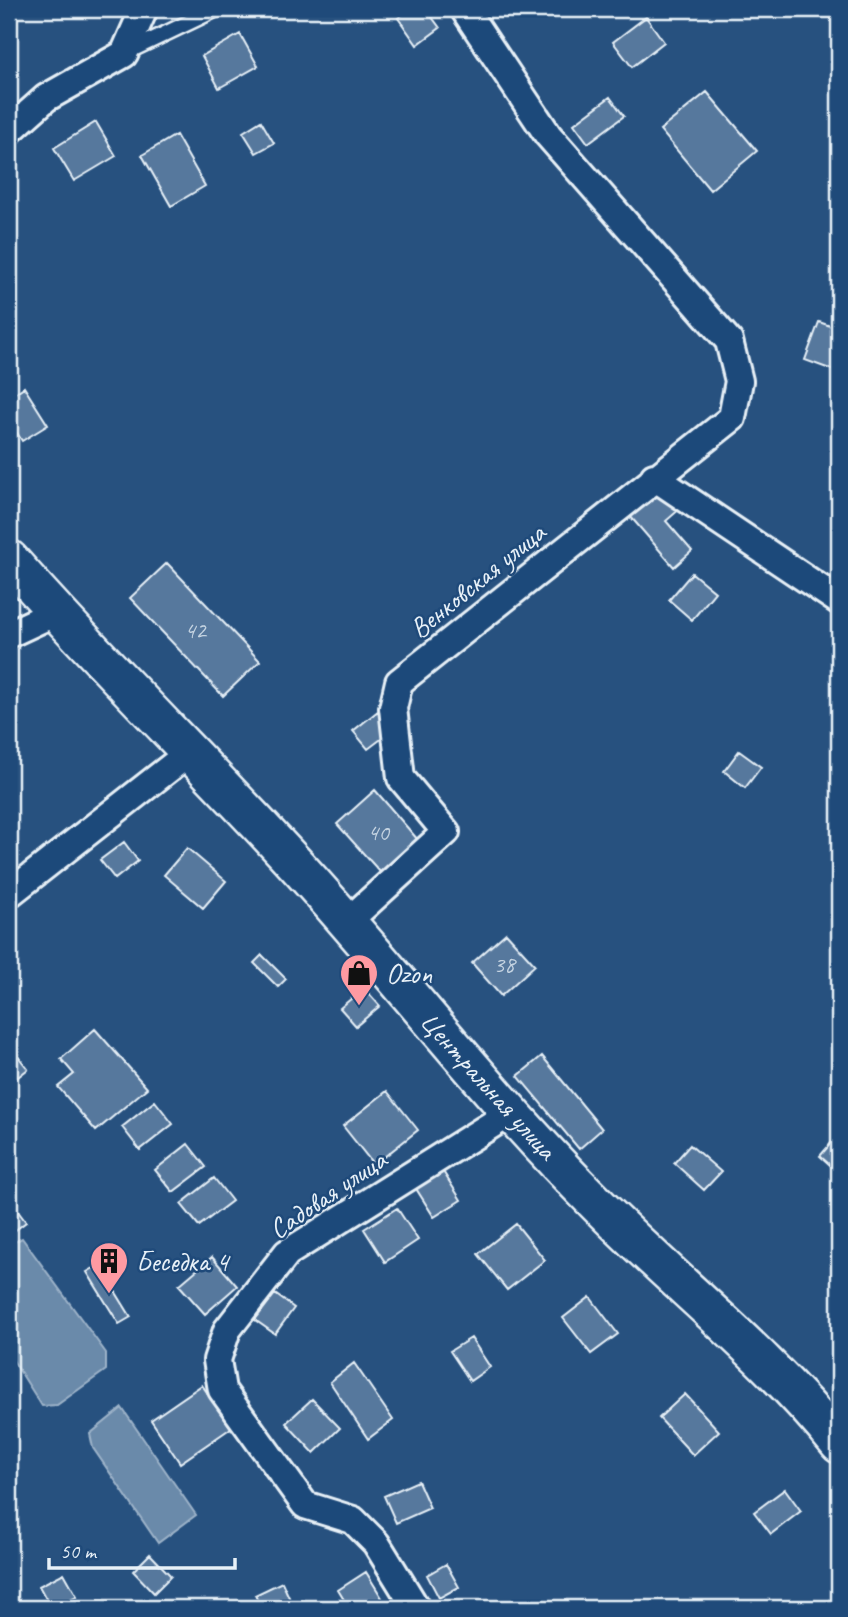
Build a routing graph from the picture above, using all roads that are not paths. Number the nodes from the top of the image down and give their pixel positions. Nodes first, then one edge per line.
1 (144, 9) edge
2 (217, 9) edge
3 (464, 9) edge
4 (124, 54) junction
5 (9, 131) edge
6 (654, 477) junction
7 (9, 559) edge
8 (839, 601) edge
9 (56, 612) junction
10 (9, 635) edge
11 (190, 752) junction
12 (9, 894) edge
13 (347, 922) junction
14 (512, 1112) junction
15 (839, 1444) edge
16 (416, 1608) edge

1 - 4 street
2 - 4 lane
3 - 6 street
4 - 5 street
6 - 8 street
6 - 13 street, Венковская улица
7 - 9 main road, Центральная улица
9 - 10 street
9 - 11 main road, Центральная улица
11 - 12 street
11 - 13 main road, Центральная улица
13 - 14 main road, Центральная улица
14 - 15 main road, Центральная улица
14 - 16 street, Садовая улица

